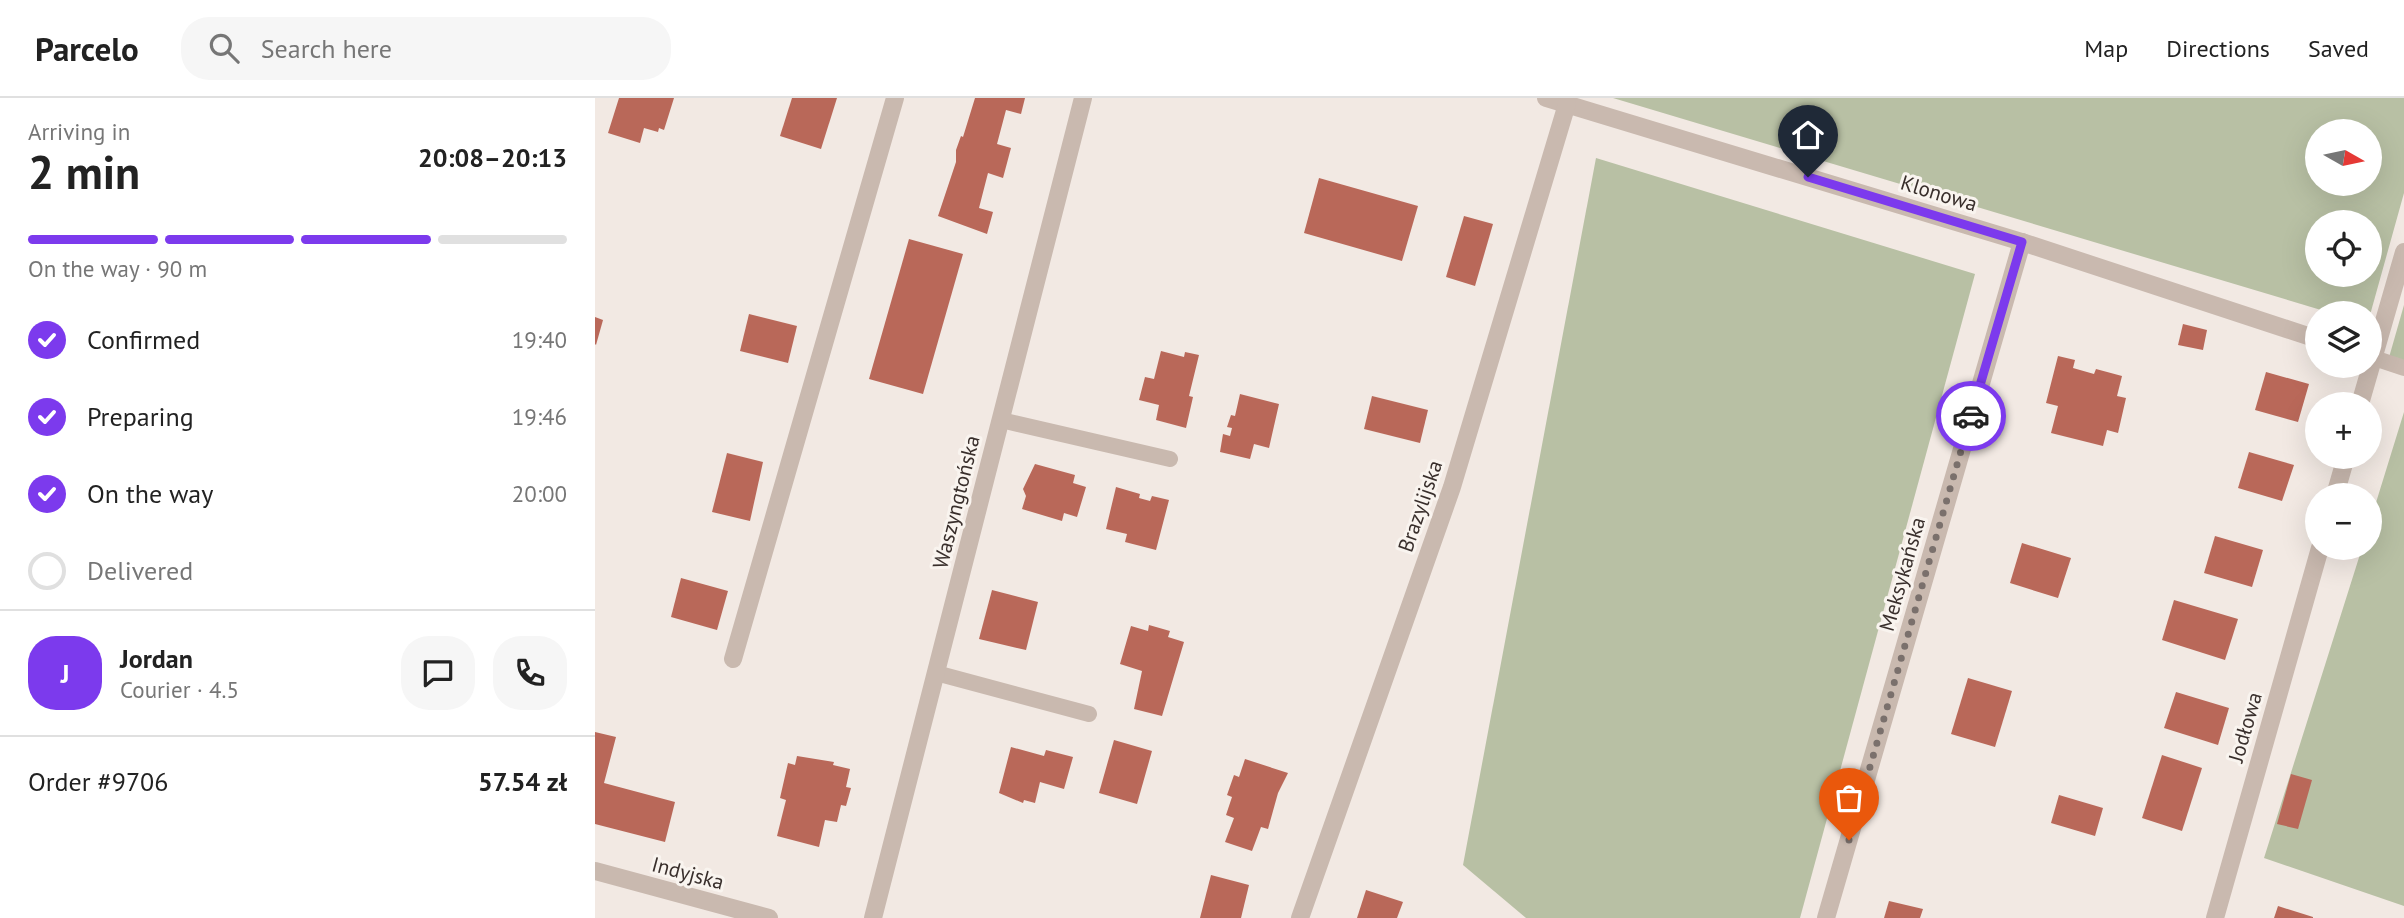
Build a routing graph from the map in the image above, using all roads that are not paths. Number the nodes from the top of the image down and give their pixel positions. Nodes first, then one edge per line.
1 (895, 98) edge
2 (1083, 98) edge
3 (1546, 98) edge
4 (1567, 104) junction
5 (2022, 242) junction
6 (2404, 252) edge
7 (2382, 324) edge
8 (2305, 335) edge
9 (2382, 360) edge
10 (2404, 368) edge
11 (1001, 420) junction
12 (1170, 459) dead end
13 (2317, 560) edge
14 (733, 659) dead end
15 (936, 673) junction
16 (1089, 714) dead end
17 (595, 871) edge
18 (769, 918) edge
19 (873, 918) edge
20 (1300, 918) edge
21 (1826, 918) edge
22 (2214, 918) edge

1 - 14 street
2 - 11 street, Waszyngtońska
3 - 4 street, Klonowa
4 - 5 street, Klonowa
4 - 20 street, Brazylijska
5 - 8 street, Klonowa
5 - 21 street, Meksykańska
6 - 7 street
9 - 10 lane
11 - 12 lane
11 - 15 street, Waszyngtońska
13 - 22 street, Jodłowa
15 - 16 lane
15 - 19 street, Waszyngtońska
17 - 18 street, Indyjska

